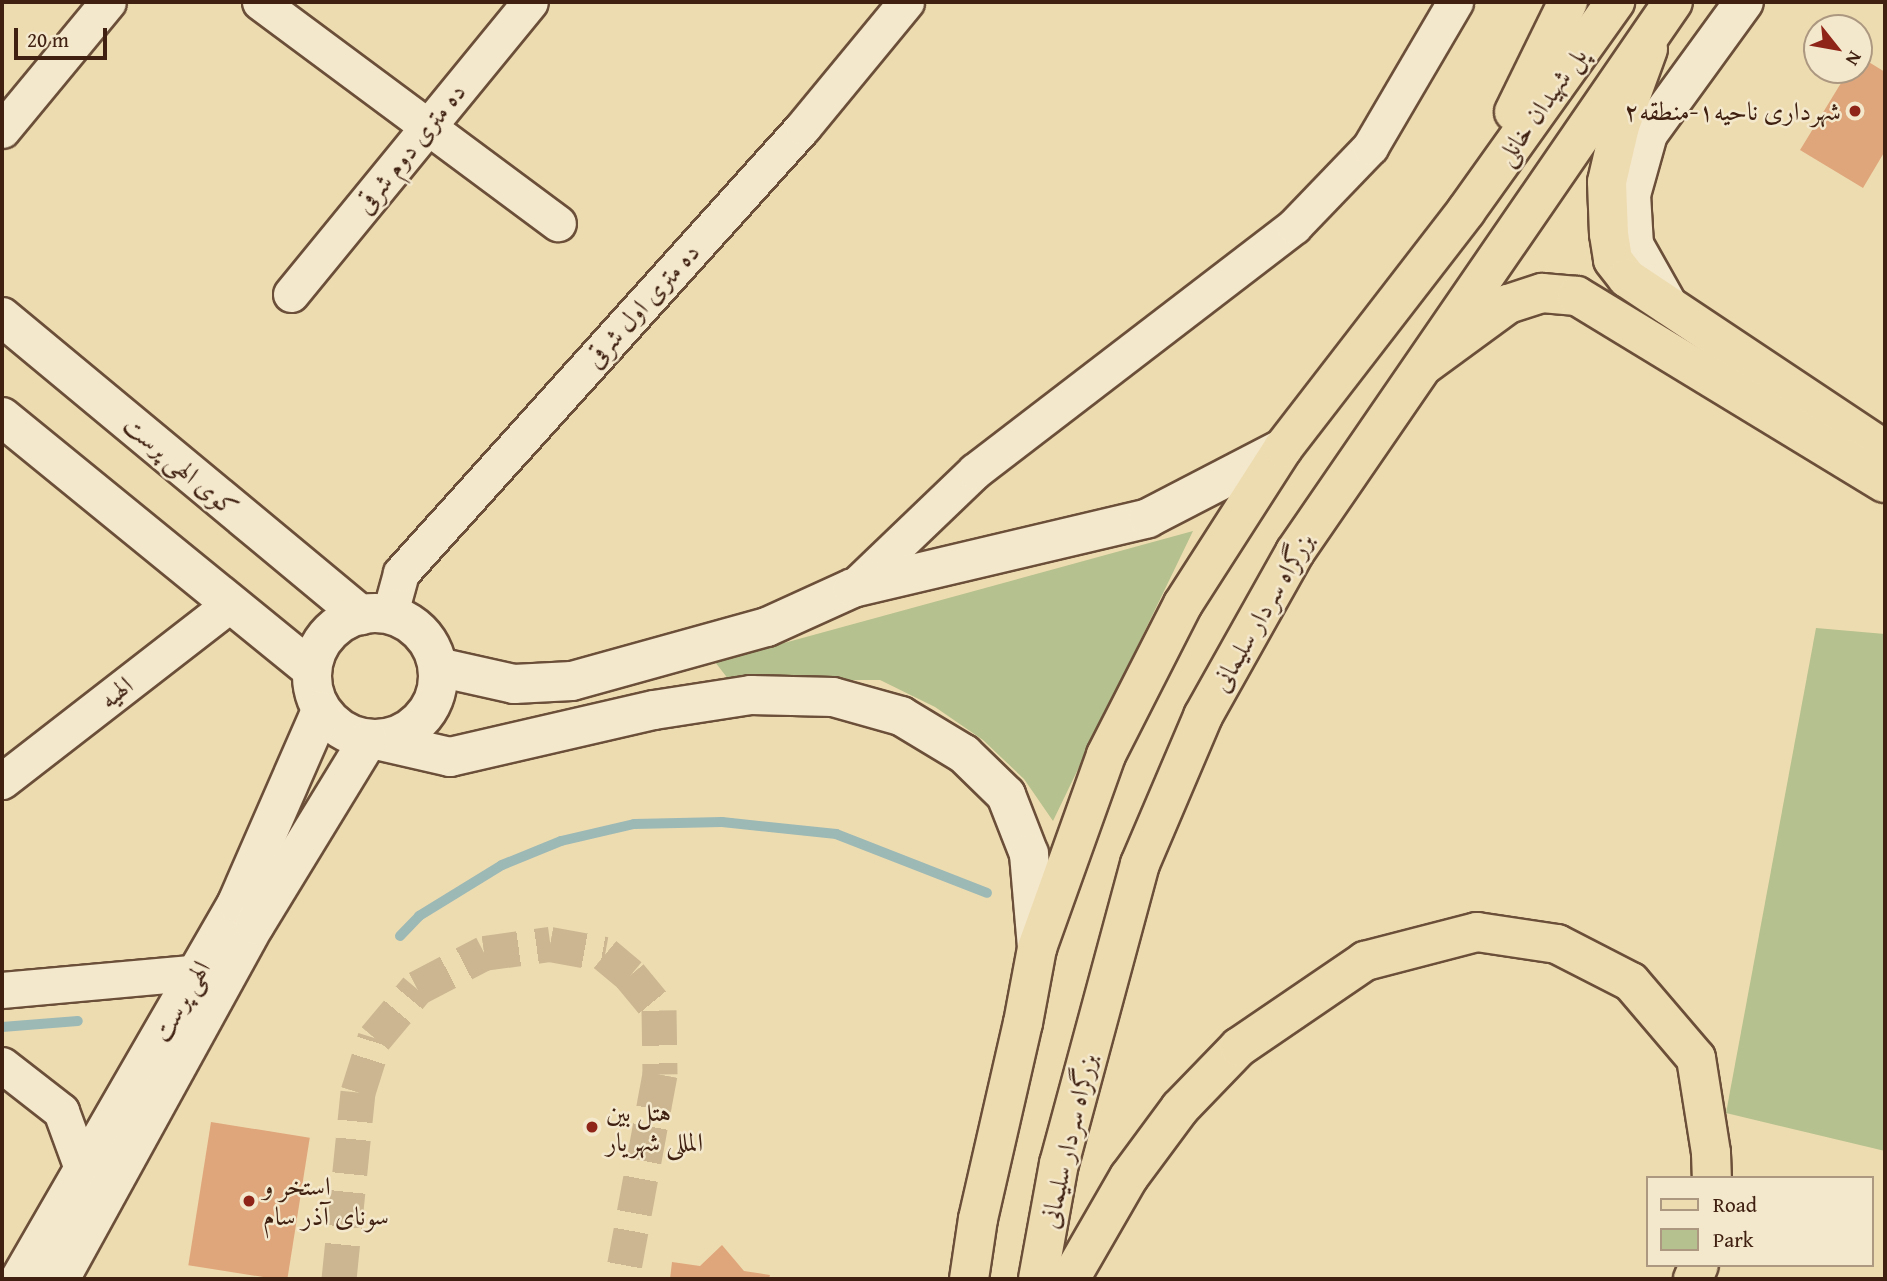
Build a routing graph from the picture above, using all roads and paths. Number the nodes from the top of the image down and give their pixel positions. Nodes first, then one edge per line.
1 (108, 2) edge
2 (260, 2) edge
3 (530, 2) edge
4 (906, 2) edge
5 (1455, 2) edge
6 (1568, 2) edge
7 (1615, 2) edge
8 (1744, 2) edge
9 (1665, 13) edge
10 (428, 126) junction
11 (2, 130) edge
12 (1466, 211) junction
13 (558, 223) dead end
14 (290, 294) dead end
15 (1668, 305) junction
16 (2, 317) edge
17 (1416, 372) junction
18 (2, 417) edge
19 (1283, 448) junction
20 (1885, 450) edge
21 (1885, 483) edge
22 (853, 588) junction
23 (230, 604) junction
24 (376, 614) junction
25 (438, 667) junction
26 (312, 670) junction
27 (321, 711) junction
28 (372, 740) junction
29 (2, 781) edge
30 (1037, 948) junction
31 (198, 972) junction
32 (2, 990) edge
33 (2, 1065) edge
34 (83, 1171) junction
35 (1712, 1176) edge
36 (20, 1279) edge
37 (60, 1279) edge
38 (969, 1279) edge
39 (1038, 1279) edge
40 (1070, 1279) edge

1 - 11 street
2 - 10 street
3 - 10 street, ده متری دوم شرقی
4 - 24 street, ده متری اول شرقی
5 - 22 street
6 - 12 main road
7 - 12 main road, پل شهیدان خانلی
8 - 15 main road
9 - 15 main road
9 - 17 main road, بزرگراه سردار سلیمانی
10 - 13 street
10 - 14 street, ده متری دوم شرقی
12 - 19 main road
15 - 20 main road
16 - 24 main road, کوی الهی پرست
17 - 21 main road
17 - 39 main road, بزرگراه سردار سلیمانی
18 - 23 main road
19 - 22 main road
19 - 30 main road
22 - 25 main road
23 - 26 main road
23 - 29 street, الهیه
24 - 25 main road
24 - 26 main road
25 - 28 main road
26 - 27 main road
27 - 28 main road
27 - 31 main road, الهی پرست
28 - 30 main road
28 - 37 main road, الهی پرست
30 - 38 main road
31 - 32 street
31 - 34 main road, الهی پرست
33 - 34 street
34 - 36 main road, الهی پرست
35 - 40 main road

